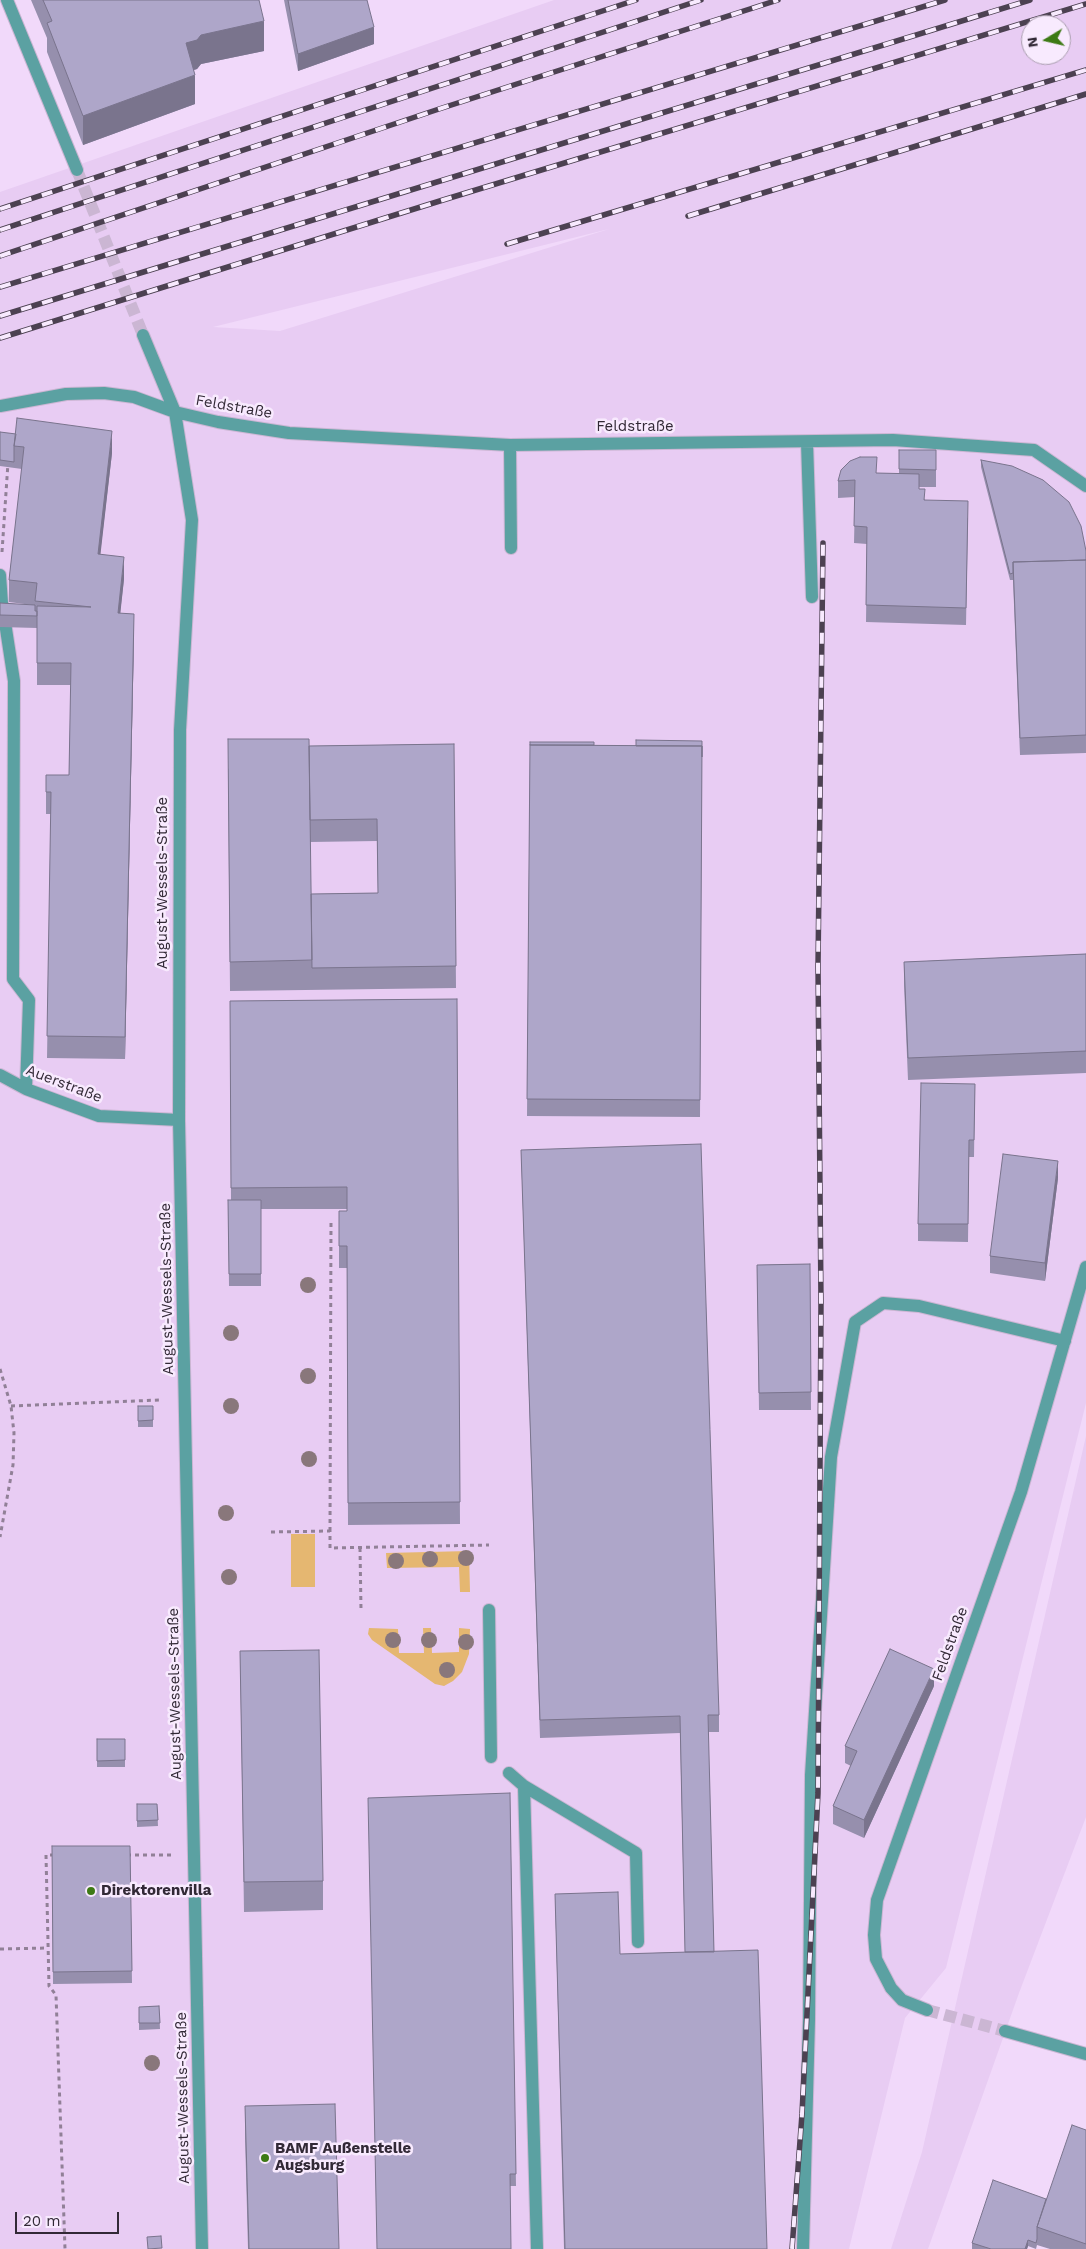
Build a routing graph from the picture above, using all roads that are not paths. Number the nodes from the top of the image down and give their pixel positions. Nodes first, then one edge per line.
1 (7, 0) edge
2 (78, 170) tunnel mouth
3 (143, 335) tunnel mouth
4 (0, 406) edge
5 (175, 412) junction
6 (807, 442) junction
7 (510, 444) junction
8 (1086, 486) edge
9 (511, 548) dead end
10 (0, 575) edge
11 (812, 597) dead end
12 (0, 1075) edge
13 (26, 1089) junction
14 (179, 1120) junction
15 (1086, 1267) edge
16 (1065, 1341) junction
17 (489, 1610) dead end
18 (491, 1757) dead end
19 (509, 1774) dead end
20 (524, 1786) junction
21 (638, 1942) dead end
22 (927, 2010) tunnel mouth
23 (1005, 2030) tunnel mouth
24 (1086, 2054) edge
25 (202, 2249) edge
26 (537, 2249) edge
27 (803, 2249) edge

1 - 2 street
3 - 5 street, August-Wessels-Straße
4 - 5 street, Feldstraße
5 - 7 street, Feldstraße
5 - 14 street, August-Wessels-Straße
6 - 7 street, Feldstraße
6 - 8 street, Feldstraße
6 - 11 street
7 - 9 street
10 - 13 street
12 - 13 street, Auerstraße
13 - 14 street, Auerstraße
14 - 25 street, August-Wessels-Straße
15 - 16 street, Feldstraße
16 - 22 street, Feldstraße
16 - 27 street
17 - 18 street
19 - 20 street
20 - 21 street
20 - 26 street
23 - 24 street

